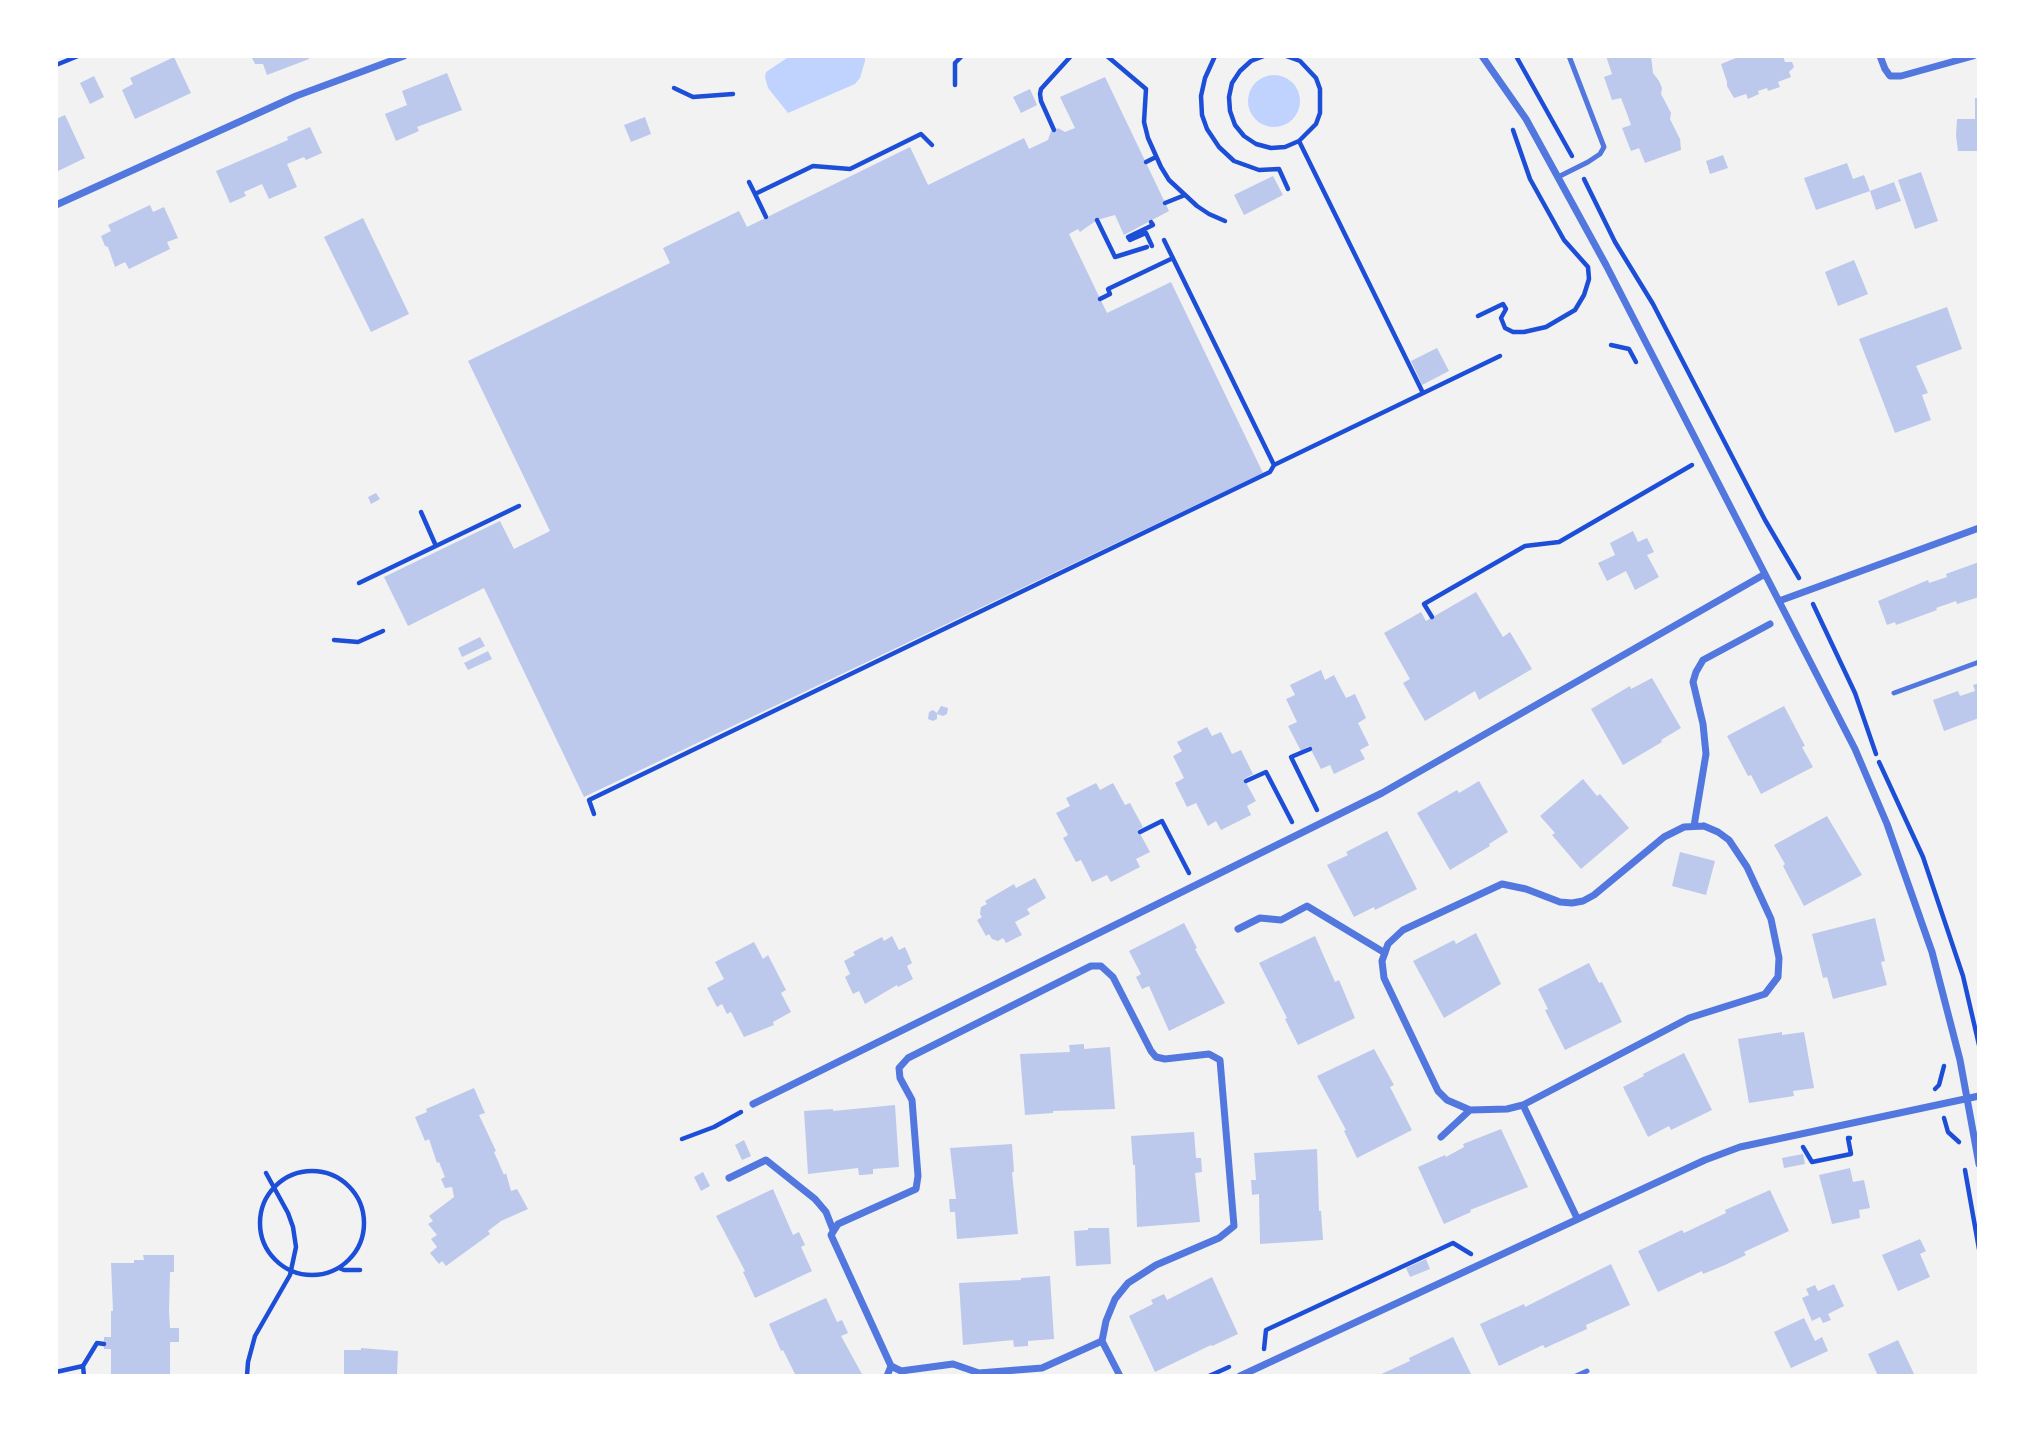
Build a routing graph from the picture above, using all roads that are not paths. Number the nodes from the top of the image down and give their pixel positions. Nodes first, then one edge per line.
1 (404, 56) edge
2 (1482, 56) edge
3 (1569, 56) edge
4 (1880, 56) edge
5 (1973, 56) edge
6 (1558, 177) junction
7 (56, 205) edge
8 (1979, 528) edge
9 (1765, 574) junction
10 (1779, 601) junction
11 (1770, 624) dead end
12 (1979, 662) edge
13 (1894, 693) dead end
14 (1694, 826) junction
15 (1238, 929) dead end
16 (1385, 953) junction
17 (1979, 1097) edge
18 (1967, 1099) junction
19 (753, 1104) road end
20 (1524, 1105) junction
21 (1470, 1110) junction
22 (1441, 1137) dead end
23 (1979, 1164) edge
24 (729, 1178) dead end
25 (1577, 1218) junction
26 (833, 1230) junction
27 (1102, 1341) junction
28 (891, 1366) junction
29 (1587, 1371) dead end
30 (887, 1376) edge
31 (1120, 1376) edge
32 (1240, 1376) edge
33 (1576, 1376) edge

1 - 7 street
2 - 6 street
3 - 6 lane
4 - 5 street
6 - 9 street
8 - 10 street
9 - 10 street
9 - 19 street
10 - 18 street
11 - 14 street
12 - 13 lane
14 - 16 street
14 - 20 street
15 - 16 street
16 - 21 street
17 - 18 street
18 - 23 street
18 - 25 street
20 - 21 street
20 - 25 street
21 - 22 street
24 - 26 street
25 - 32 street
26 - 27 street
26 - 28 street
27 - 28 street
27 - 31 street
28 - 30 street
29 - 33 lane

